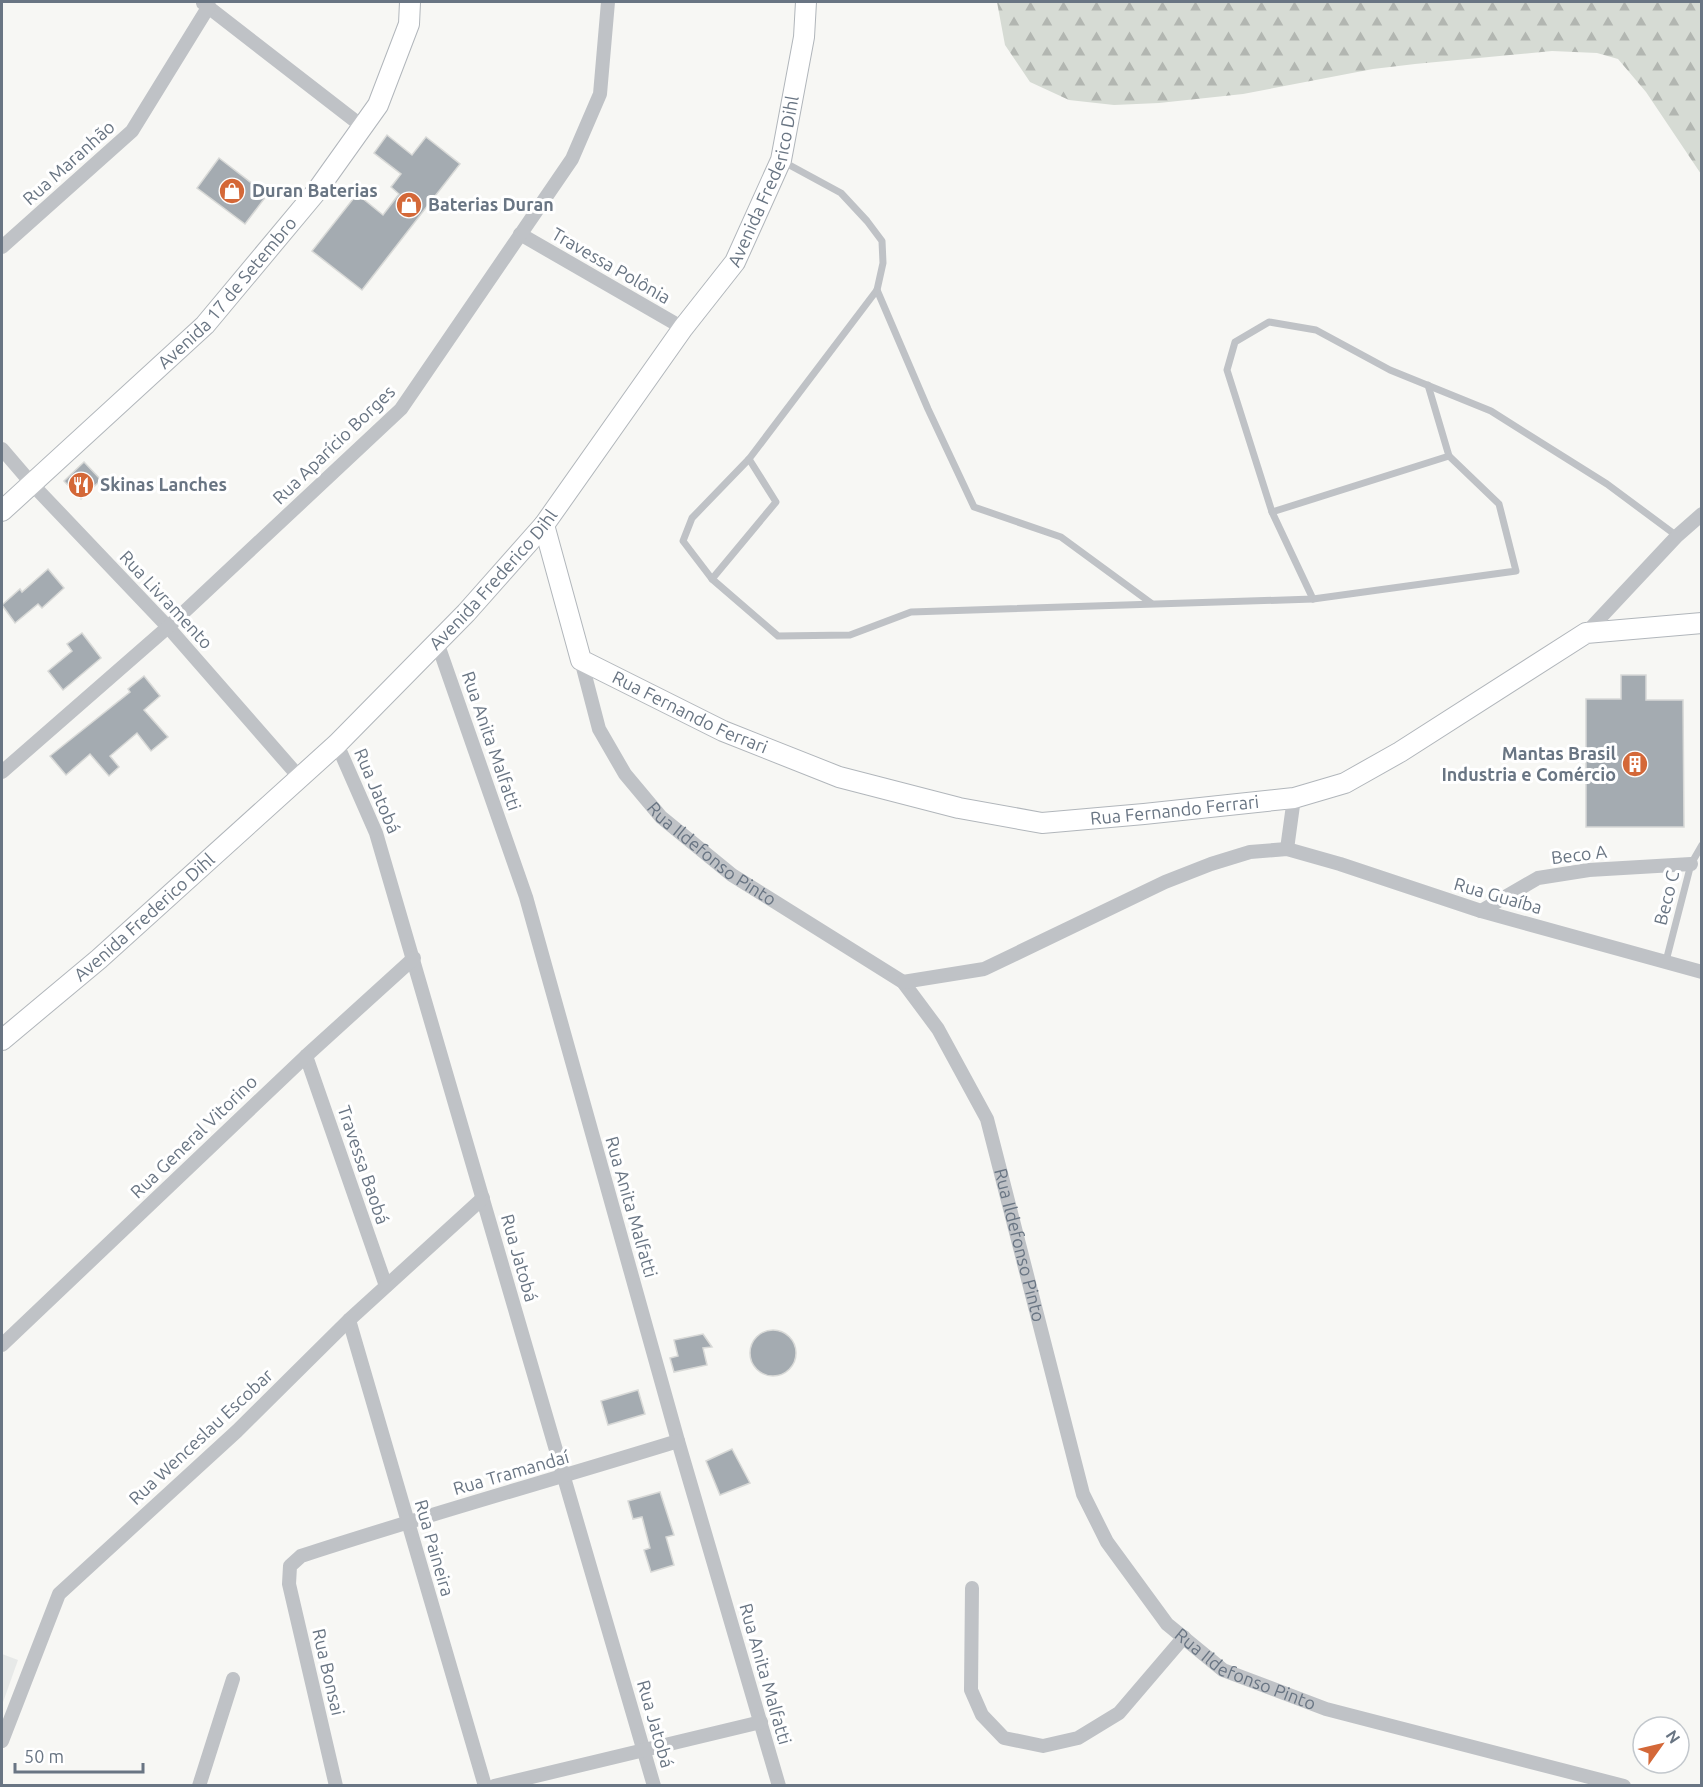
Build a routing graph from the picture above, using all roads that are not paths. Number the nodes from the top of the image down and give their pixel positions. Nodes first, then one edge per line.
1 (410, 2) edge
2 (608, 2) edge
3 (806, 2) edge
4 (205, 4) edge
5 (363, 127) junction
6 (781, 160) junction
7 (520, 234) junction
8 (2, 248) edge
9 (877, 290) junction
10 (683, 328) junction
11 (1428, 385) junction
12 (2, 449) edge
13 (1449, 456) junction
14 (749, 459) junction
15 (32, 484) junction
16 (2, 511) edge
17 (1272, 512) junction
18 (1701, 514) edge
19 (544, 525) junction
20 (1677, 536) junction
21 (712, 579) junction
22 (1313, 599) junction
23 (1152, 604) junction
24 (1701, 623) edge
25 (168, 627) junction
26 (1586, 633) junction
27 (437, 642) junction
28 (581, 660) junction
29 (337, 744) junction
30 (2, 772) edge
31 (300, 778) junction
32 (1294, 798) junction
33 (1701, 845) edge
34 (1287, 849) junction
35 (1691, 864) junction
36 (1481, 911) junction
37 (414, 958) junction
38 (1666, 961) junction
39 (1701, 972) edge
40 (903, 982) junction
41 (2, 1040) edge
42 (306, 1056) junction
43 (483, 1198) junction
44 (386, 1286) junction
45 (349, 1320) junction
46 (2, 1345) edge
47 (678, 1442) junction
48 (564, 1477) junction
49 (408, 1521) junction
50 (290, 1566) joint
51 (972, 1588) dead end
52 (1184, 1637) junction
53 (233, 1679) dead end
54 (761, 1722) junction
55 (2, 1741) edge
56 (644, 1750) junction
57 (198, 1785) edge
58 (336, 1785) edge
59 (484, 1785) edge
60 (494, 1785) edge
61 (654, 1785) edge
62 (779, 1785) edge
63 (1624, 1785) edge

1 - 5 main road, Avenida 17 de Setembro
2 - 7 street, Rua Aparício Borges
3 - 6 main road, Avenida Frederico Dihl
4 - 5 street
4 - 8 street, Rua Maranhão
5 - 15 main road, Avenida 17 de Setembro
6 - 9 lane
6 - 10 main road, Avenida Frederico Dihl
7 - 10 street, Travessa Polônia
7 - 25 street, Rua Aparício Borges
9 - 14 lane
9 - 23 lane
10 - 19 main road, Avenida Frederico Dihl
11 - 13 lane
11 - 17 lane
11 - 20 lane
12 - 15 street, Rua Livramento
13 - 17 lane
13 - 22 lane
14 - 21 lane
14 - 21 lane
15 - 16 main road, Avenida 17 de Setembro
15 - 25 street, Rua Livramento
17 - 22 lane
18 - 20 street, Rua Fernando Ferrari
19 - 27 main road, Avenida Frederico Dihl
19 - 28 main road, Rua Ildefonso Pinto
20 - 26 street, Rua Fernando Ferrari
21 - 23 lane
22 - 23 lane
24 - 26 main road
25 - 30 street, Rua Aparício Borges
25 - 31 street, Rua Livramento
26 - 32 main road, Rua Fernando Ferrari
27 - 29 main road, Avenida Frederico Dihl
27 - 47 street, Rua Anita Malfatti
28 - 32 main road, Rua Fernando Ferrari
28 - 40 street, Rua Ildefonso Pinto
29 - 31 main road, Avenida Frederico Dihl
29 - 37 street, Rua Jatobá
31 - 41 main road, Avenida Frederico Dihl
32 - 34 street
33 - 35 lane, Beco C
34 - 36 street, Rua Guaíba
34 - 40 street, Rua Guaíba
35 - 36 street, Beco A
35 - 38 lane, Beco C
36 - 38 street, Rua Guaíba
37 - 42 street, Rua General Vitorino
37 - 43 street, Rua Jatobá
38 - 39 street, Rua Guaíba
40 - 52 street, Rua Ildefonso Pinto
42 - 44 street, Travessa Baobá
42 - 46 street, Rua General Vitorino
43 - 44 street, Rua Wenceslau Escobar
43 - 48 street, Rua Jatobá
44 - 45 street, Rua Wenceslau Escobar
45 - 49 street, Rua Paineira
45 - 55 street, Rua Wenceslau Escobar
47 - 48 street, Rua Tramandaí
47 - 54 street, Rua Anita Malfatti
48 - 49 street, Rua Tramandaí
48 - 56 street, Rua Jatobá
49 - 50 street, Rua Tramandaí
49 - 59 street, Rua Paineira
50 - 58 street, Rua Bonsai
51 - 52 street
52 - 63 street, Rua Ildefonso Pinto
53 - 57 street
54 - 56 street
54 - 62 street, Rua Anita Malfatti
56 - 60 street
56 - 61 street, Rua Jatobá

